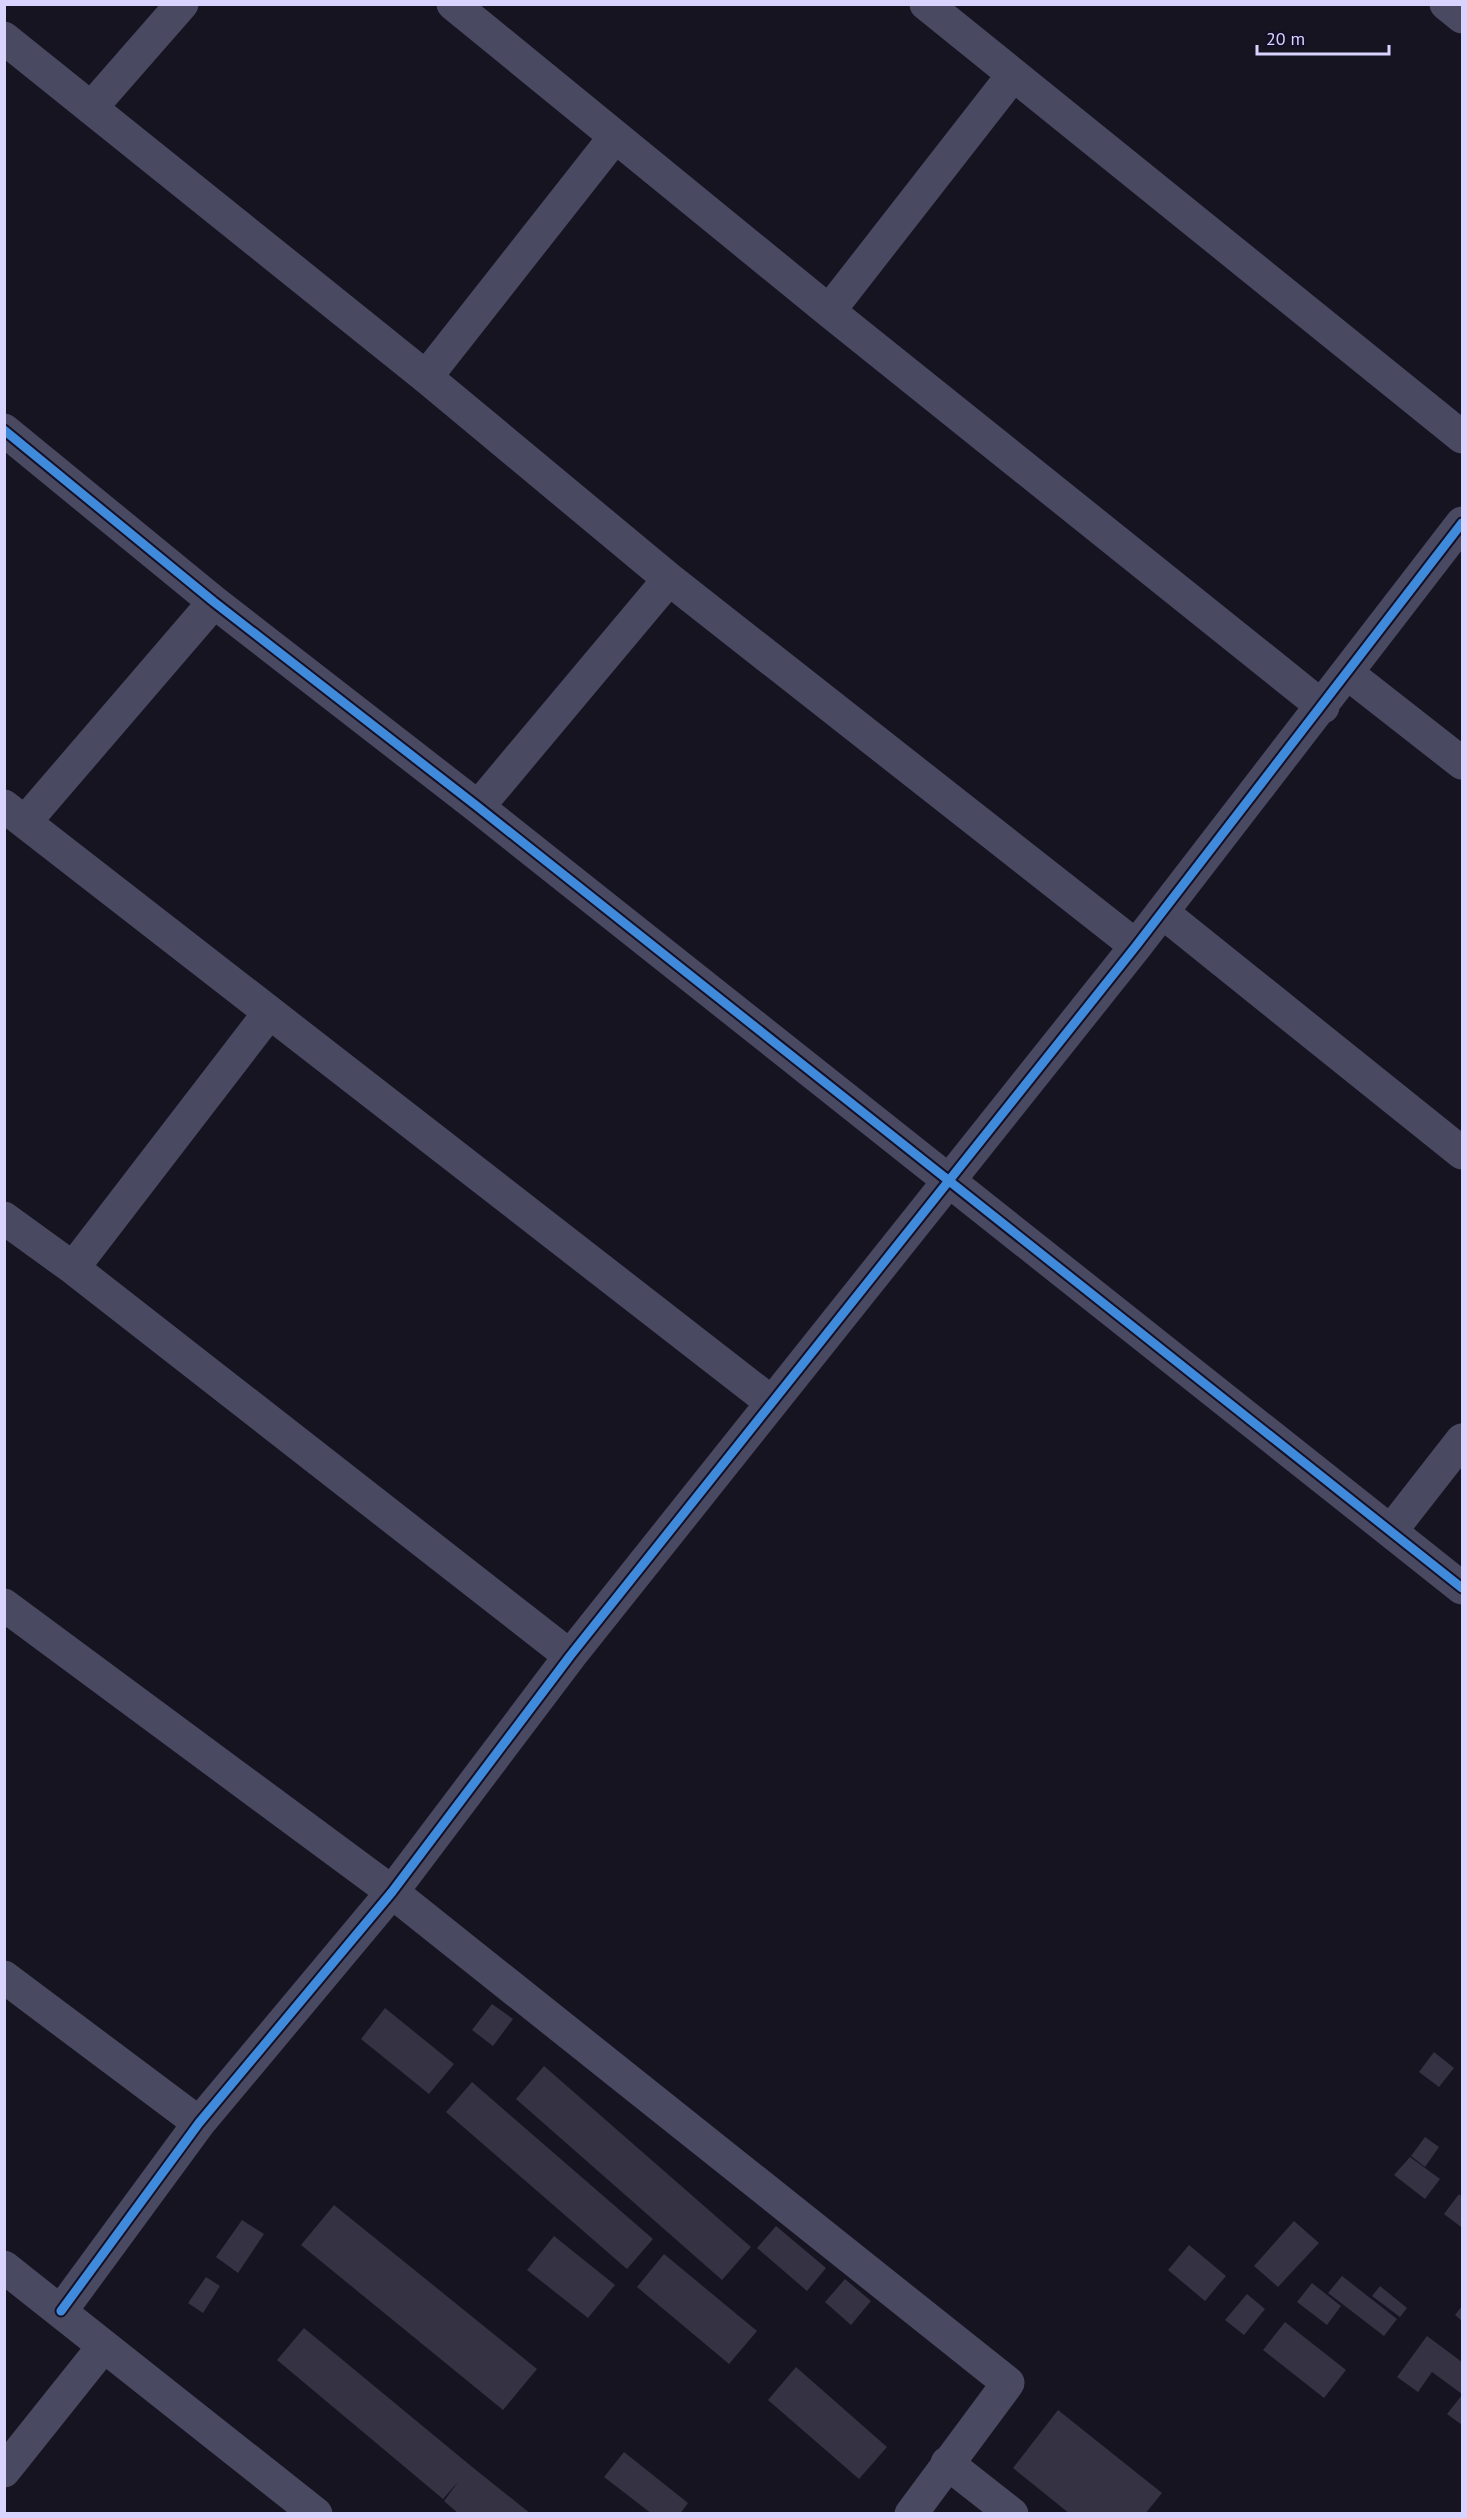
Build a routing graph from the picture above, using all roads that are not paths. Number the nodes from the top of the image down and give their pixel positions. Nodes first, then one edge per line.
1 (182, 4) edge
2 (453, 4) edge
3 (926, 4) edge
4 (1446, 4) edge
5 (1462, 17) edge
6 (4, 38) edge
7 (1013, 75) junction
8 (92, 108) junction
9 (614, 138) junction
10 (829, 311) junction
11 (426, 376) junction
12 (4, 430) edge
13 (1462, 437) edge
14 (1462, 523) edge
15 (669, 579) junction
16 (214, 602) junction
17 (1347, 673) junction
18 (1323, 706) junction
19 (1462, 763) edge
20 (478, 807) junction
21 (15, 814) edge
22 (1162, 912) junction
23 (1136, 946) junction
24 (268, 1013) junction
25 (1462, 1153) edge
26 (950, 1180) junction
27 (4, 1218) edge
28 (73, 1268) junction
29 (771, 1402) junction
30 (1462, 1440) edge
31 (1391, 1531) junction
32 (1462, 1588) edge
33 (4, 1605) edge
34 (570, 1656) junction
35 (392, 1892) junction
36 (4, 1977) edge
37 (199, 2123) junction
38 (4, 2267) edge
39 (61, 2311) junction
40 (103, 2347) junction
41 (947, 2463) junction
42 (4, 2471) edge
43 (316, 2514) edge
44 (911, 2514) edge
45 (1012, 2514) edge

1 - 8 street
2 - 9 street
3 - 7 street
4 - 5 street
6 - 8 street
7 - 10 street
7 - 13 street
8 - 11 street
9 - 10 street
9 - 11 street
10 - 18 street
11 - 15 street
12 - 16 street
14 - 17 street
15 - 20 street
15 - 23 street
16 - 20 street
16 - 21 street
17 - 18 street
17 - 19 street
18 - 22 street
20 - 26 street
21 - 24 street
22 - 23 street
22 - 25 street
23 - 26 street
24 - 28 street
24 - 29 street
26 - 29 street
26 - 31 street
27 - 28 street
28 - 34 street
29 - 34 street
30 - 31 street
31 - 32 street
33 - 35 street
34 - 35 street
35 - 37 street
35 - 41 street
36 - 37 street
37 - 39 street
38 - 39 street
39 - 40 street
40 - 42 street
40 - 43 street
41 - 44 street
41 - 45 street

